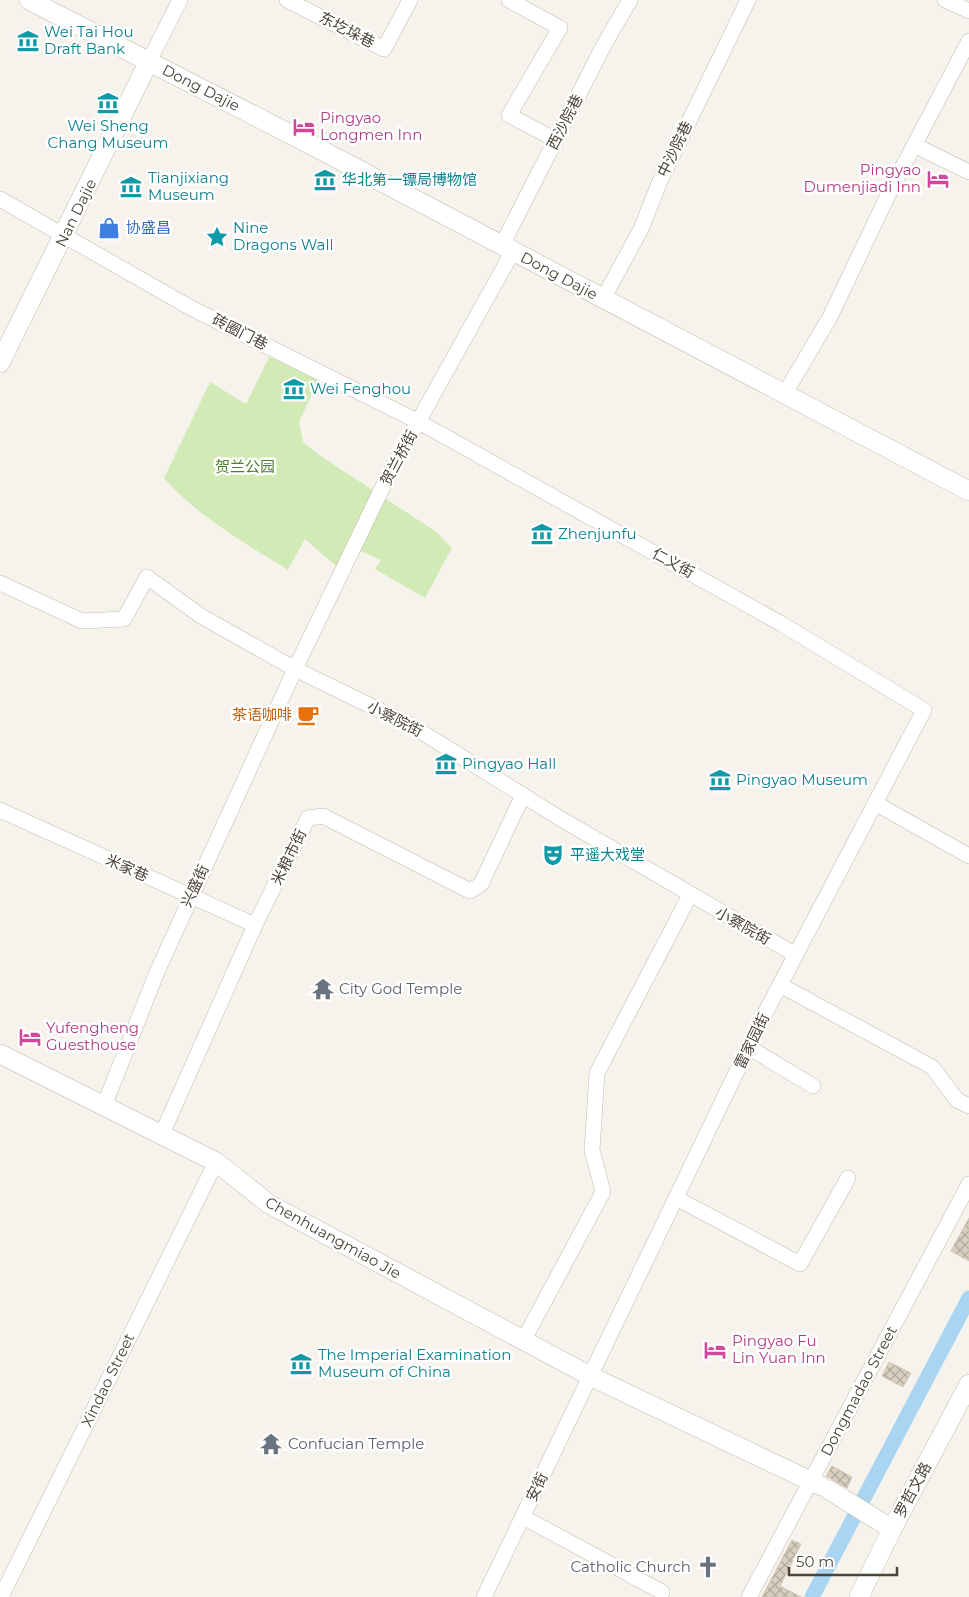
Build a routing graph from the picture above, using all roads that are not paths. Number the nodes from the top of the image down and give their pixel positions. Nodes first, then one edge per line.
1 (30, 0) edge
2 (180, 0) edge
3 (287, 0) edge
4 (410, 0) edge
5 (509, 0) edge
6 (630, 0) edge
7 (748, 0) edge
8 (945, 0) edge
9 (969, 11) edge
10 (969, 42) edge
11 (150, 61) junction
12 (556, 140) junction
13 (914, 145) junction
14 (969, 172) edge
15 (0, 198) edge
16 (65, 236) junction
17 (507, 248) junction
18 (603, 299) junction
19 (0, 363) edge
20 (784, 395) junction
21 (419, 422) junction
22 (969, 491) edge
23 (0, 583) edge
24 (295, 669) junction
25 (924, 710) joint
26 (523, 795) junction
27 (875, 803) junction
28 (0, 810) edge
29 (969, 856) edge
30 (690, 895) junction
31 (190, 896) junction
32 (255, 925) junction
33 (796, 955) junction
34 (780, 985) junction
35 (748, 1047) junction
36 (0, 1054) edge
37 (813, 1086) dead end
38 (104, 1106) junction
39 (969, 1106) edge
40 (162, 1134) junction
41 (216, 1162) junction
42 (848, 1178) dead end
43 (969, 1184) edge
44 (676, 1198) junction
45 (523, 1341) junction
46 (590, 1376) junction
47 (969, 1384) edge
48 (820, 1486) junction
49 (523, 1516) junction
50 (892, 1529) junction
51 (662, 1592) dead end
52 (1, 1597) edge
53 (484, 1597) edge
54 (749, 1597) edge
55 (859, 1597) edge

1 - 11 street, Dong Dajie
2 - 11 street
3 - 4 street, 东圪垛巷
5 - 12 street
6 - 12 street, 西沙院巷
7 - 18 street, 中沙院巷
8 - 9 street
10 - 13 street
11 - 16 street, Nan Dajie
11 - 17 street, Dong Dajie
12 - 17 street, 西沙院巷
13 - 14 street
13 - 20 street
15 - 16 street, 砖圈门巷
16 - 19 street, Nan Dajie
16 - 21 street, 砖圈门巷
17 - 18 street, Dong Dajie
17 - 21 street, 贺兰桥街
18 - 20 street, Dong Dajie
20 - 22 street, Dong Dajie
21 - 24 street, 贺兰桥街
21 - 25 street, 仁义街
23 - 24 street, 小察院街
24 - 26 street, 小察院街
24 - 31 street, 兴盛街
25 - 27 street, 雷家园街
26 - 30 street, 小察院街
26 - 32 street, 米粮市街
27 - 29 street
27 - 33 street, 雷家园街
28 - 31 street, 米家巷
30 - 33 street, 小察院街
30 - 45 street
31 - 32 street, 米家巷
31 - 38 street, 兴盛街
32 - 40 street, 米粮市街
33 - 34 street, 雷家园街
34 - 35 street, 雷家园街
34 - 39 street
35 - 37 street
35 - 44 street, 雷家园街
36 - 38 street, Chenhuangmiao Jie
38 - 40 street, Chenhuangmiao Jie
40 - 41 street, Chenhuangmiao Jie
41 - 45 street, Chenhuangmiao Jie
41 - 52 street, Xindao Street
42 - 44 street
43 - 48 street, Dongmadao Street
44 - 46 street, 雷家园街
45 - 46 street, Chenhuangmiao Jie
46 - 48 street, Chenhuangmiao Jie
46 - 49 street, 安街
47 - 50 street, 罗哲文路
48 - 50 street, Chenhuangmiao Jie
48 - 54 street, Dongmadao Street
49 - 51 street
49 - 53 street, 安街
50 - 55 street, 罗哲文路

